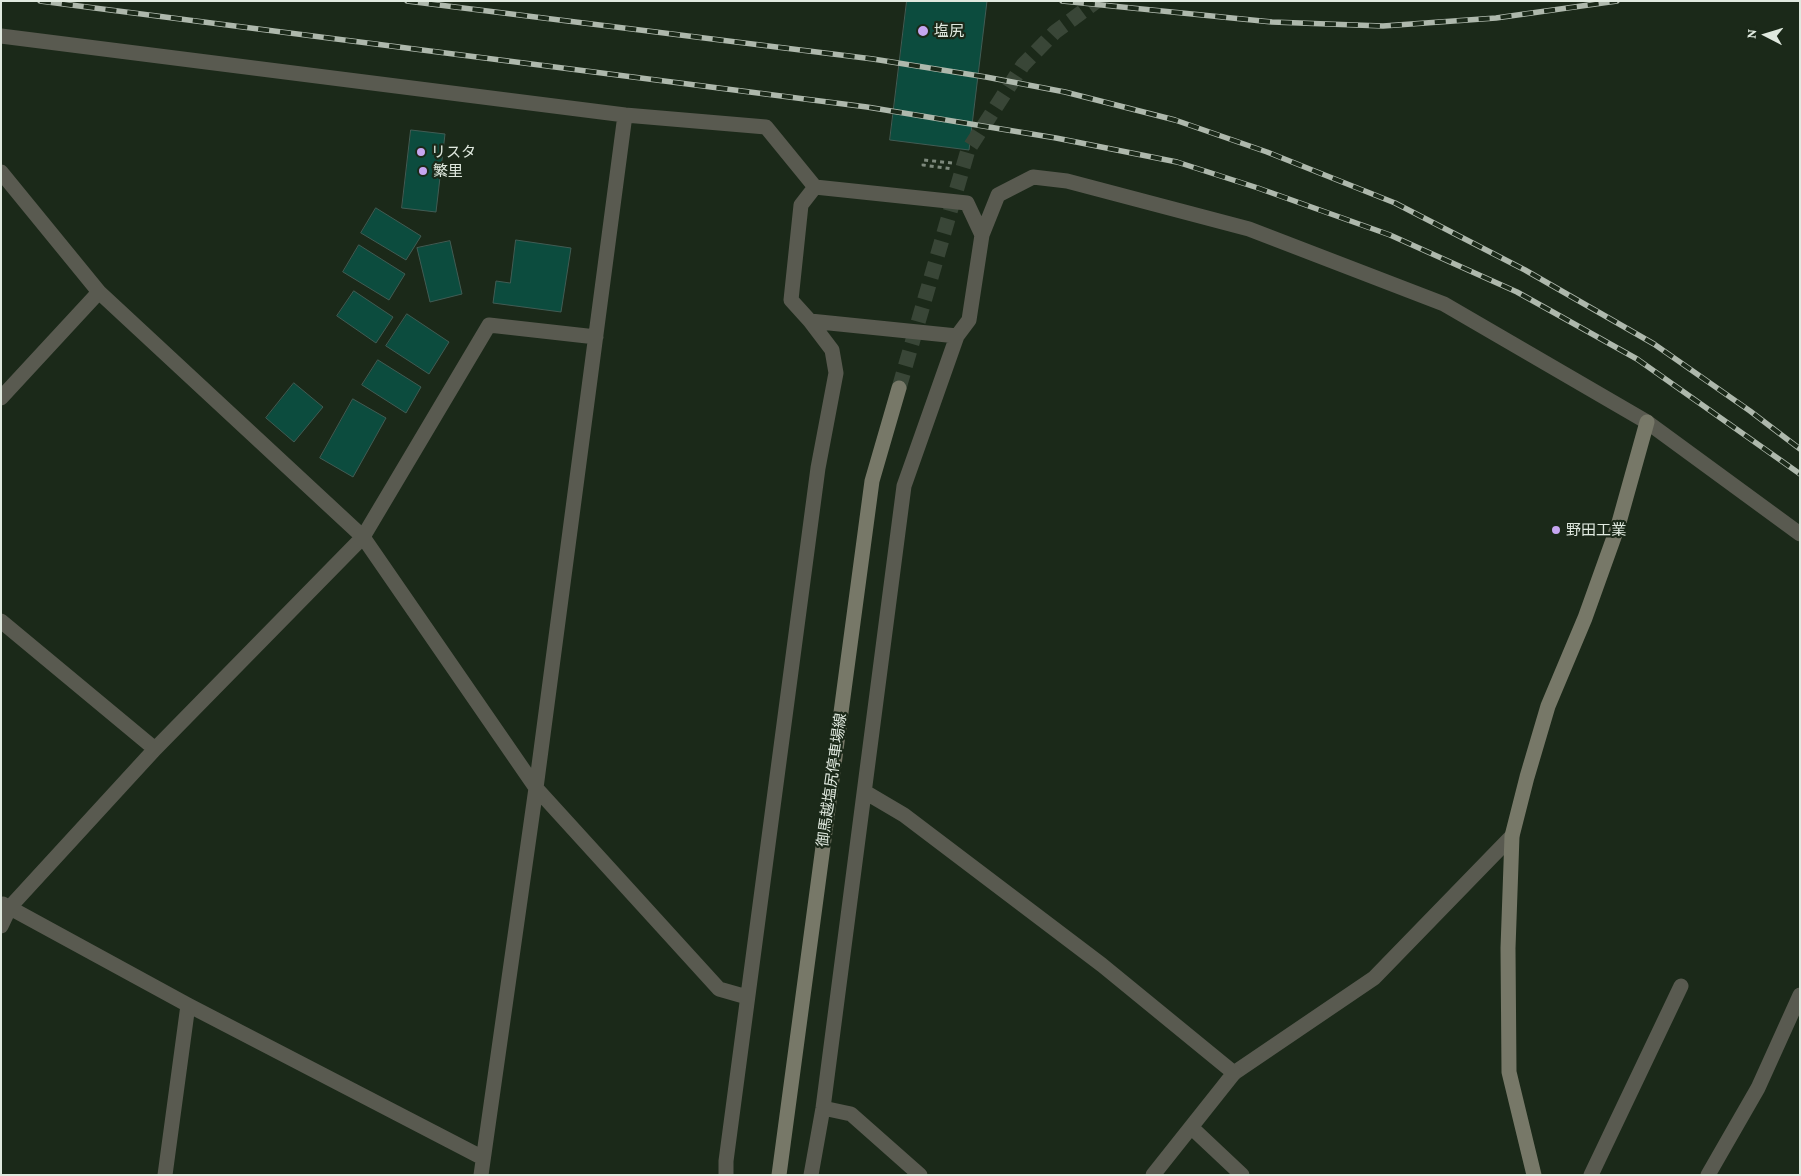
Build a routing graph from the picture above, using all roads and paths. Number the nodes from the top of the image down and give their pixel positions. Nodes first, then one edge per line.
1 (1, 36) edge
2 (625, 115) junction
3 (952, 163) dead end
4 (953, 169) dead end
5 (1, 172) edge
6 (815, 187) junction
7 (982, 234) junction
8 (100, 292) junction
9 (810, 321) junction
10 (957, 336) junction
11 (596, 337) junction
12 (899, 388) tunnel mouth
13 (1, 398) edge
14 (1647, 422) junction
15 (1800, 534) edge
16 (363, 537) junction
17 (1, 621) edge
18 (156, 749) junction
19 (536, 788) junction
20 (865, 792) junction
21 (1512, 836) junction
22 (6, 905) edge
23 (1, 926) edge
24 (1681, 986) dead end
25 (1800, 995) edge
26 (747, 997) junction
27 (188, 1005) junction
28 (1234, 1072) junction
29 (823, 1108) junction
30 (1191, 1127) junction
31 (483, 1158) junction
32 (166, 1175) edge
33 (481, 1175) edge
34 (726, 1175) edge
35 (779, 1175) edge
36 (812, 1175) edge
37 (920, 1175) edge
38 (1153, 1175) edge
39 (1242, 1175) edge
40 (1534, 1175) edge
41 (1591, 1175) edge
42 (1708, 1175) edge

1 - 2 street
2 - 6 street
2 - 11 street
3 - 4 path
5 - 8 street
6 - 7 street
6 - 9 street
7 - 10 street
7 - 14 street
8 - 13 street
8 - 16 street
9 - 10 street
9 - 26 street
10 - 20 street
11 - 16 street
11 - 19 street
12 - 35 main road, 御馬越塩尻停車場線
14 - 15 street
14 - 21 main road
16 - 18 street
16 - 19 street
17 - 18 street
18 - 22 street
19 - 26 street
19 - 31 street
20 - 28 street
20 - 29 street
21 - 28 street
21 - 40 main road
22 - 23 street
22 - 27 street
24 - 41 street
25 - 42 street
26 - 34 street
27 - 31 street
27 - 32 street
28 - 30 street
29 - 36 street
29 - 37 street
30 - 38 street
30 - 39 street
31 - 33 street

